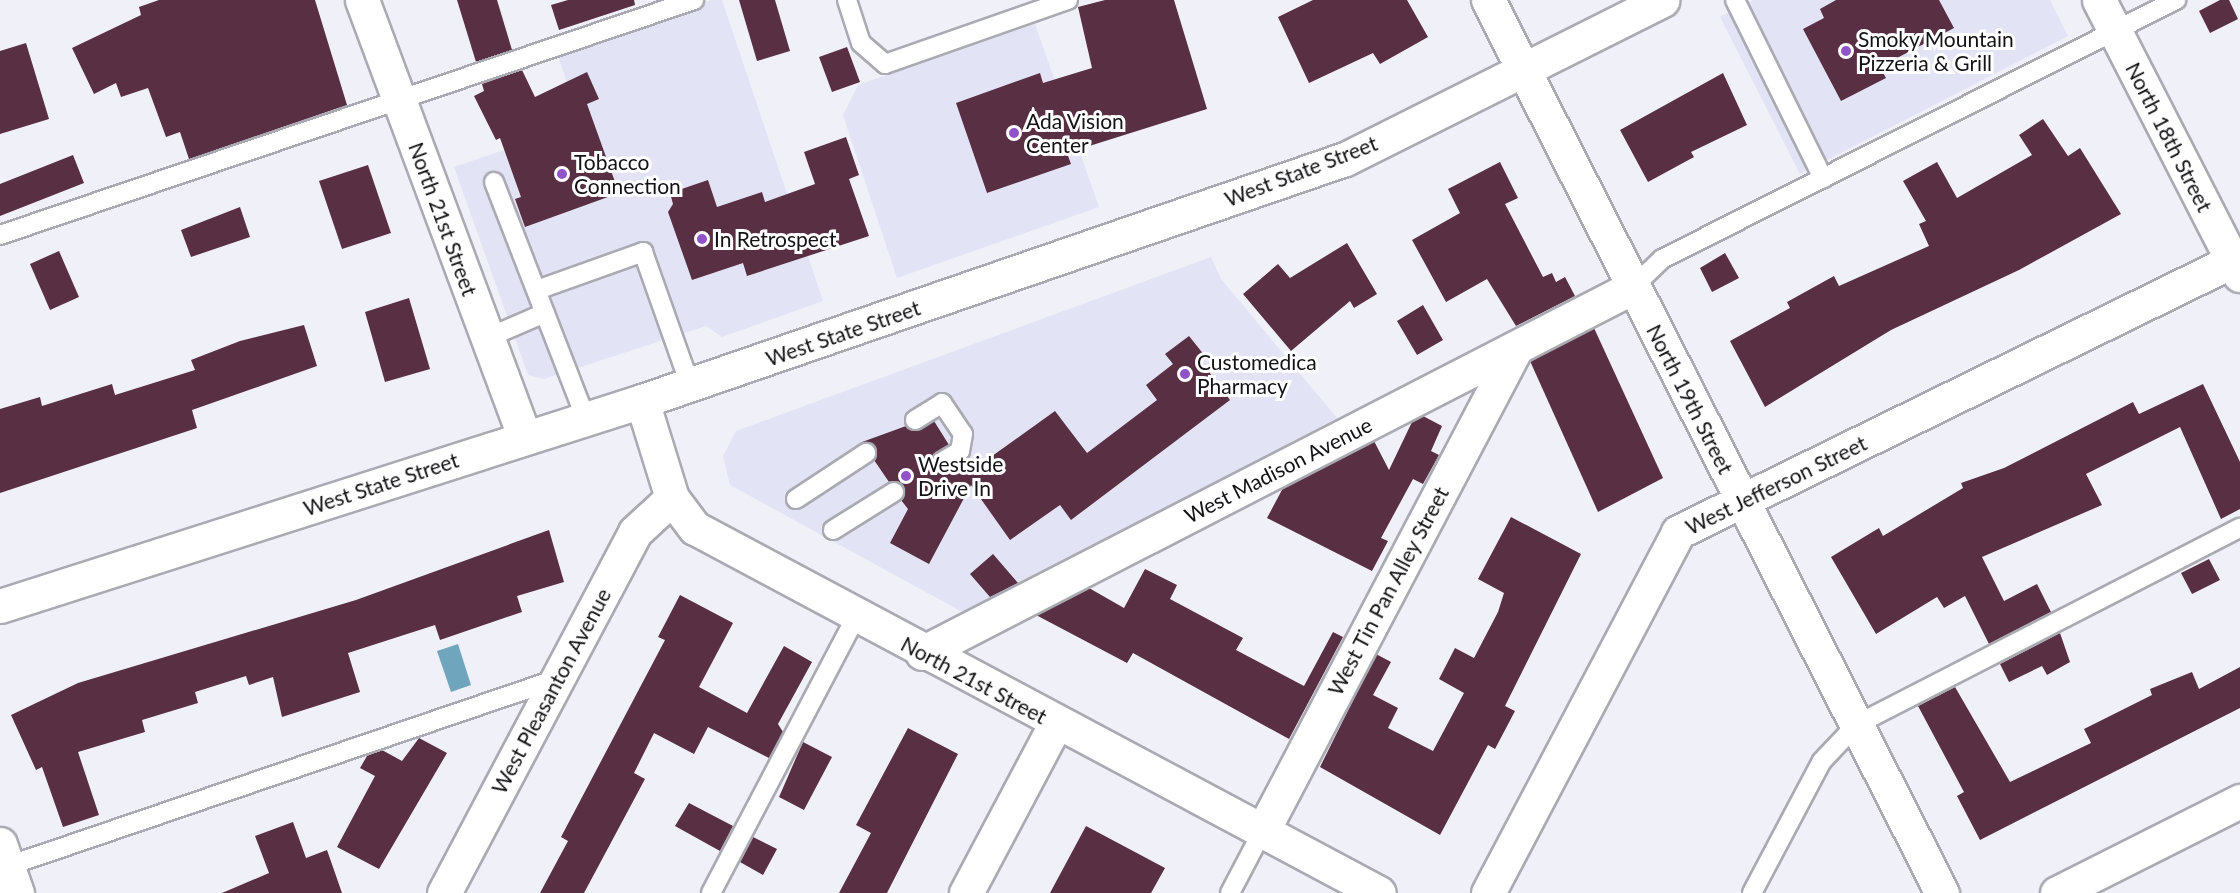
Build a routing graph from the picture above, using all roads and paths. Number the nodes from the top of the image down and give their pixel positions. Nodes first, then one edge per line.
1 (362, 0) edge
2 (694, 0) edge
3 (847, 0) edge
4 (1068, 0) edge
5 (1488, 0) edge
6 (1662, 0) edge
7 (1735, 0) edge
8 (2098, 0) edge
9 (2176, 0) edge
10 (2115, 31) junction
11 (1524, 70) junction
12 (400, 100) junction
13 (1823, 178) junction
14 (494, 182) dead end
15 (0, 235) edge
16 (2238, 264) edge
17 (1633, 287) junction
18 (537, 290) junction
19 (545, 314) junction
20 (487, 338) junction
21 (1515, 351) junction
22 (690, 385) junction
23 (642, 401) junction
24 (586, 419) junction
25 (915, 420) dead end
26 (525, 438) junction
27 (866, 453) dead end
28 (942, 462) dead end
29 (894, 492) dead end
30 (672, 498) junction
31 (796, 499) dead end
32 (1742, 499) junction
33 (2240, 528) edge
34 (833, 531) dead end
35 (0, 606) edge
36 (856, 617) junction
37 (922, 653) junction
38 (557, 679) junction
39 (1056, 723) junction
40 (1856, 725) junction
41 (2240, 801) edge
42 (1262, 832) junction
43 (6, 868) edge
44 (444, 893) edge
45 (711, 893) edge
46 (966, 893) edge
47 (1230, 893) edge
48 (1379, 893) edge
49 (1488, 893) edge
50 (1752, 893) edge
51 (1942, 893) edge
52 (2056, 893) edge

1 - 12 street, North 21st Street
2 - 12 lane
3 - 4 lane
5 - 11 street, North 19th Street
6 - 11 street, West State Street
7 - 13 lane
8 - 10 street, North 18th Street
9 - 10 lane
10 - 13 lane
10 - 16 street, North 18th Street
11 - 17 street, North 19th Street
11 - 22 street, West State Street
12 - 15 lane
12 - 20 street, North 21st Street
13 - 17 lane
14 - 18 lane
16 - 32 street, West Jefferson Street
17 - 21 street, West Madison Avenue
17 - 32 street, North 19th Street
18 - 19 lane
18 - 22 lane
19 - 20 lane
19 - 24 lane
20 - 26 street, North 21st Street
21 - 37 street, West Madison Avenue
21 - 42 street, West Tin Pan Alley Street
22 - 23 street, West State Street
23 - 24 street, West State Street
23 - 30 street, North 21st Street
24 - 26 street, West State Street
25 - 28 lane
26 - 35 street, West State Street
27 - 31 lane
29 - 34 lane
30 - 36 street, North 21st Street
30 - 38 street, West Pleasanton Avenue
32 - 40 street, North 19th Street
32 - 49 street, West Jefferson Street
33 - 40 lane
36 - 37 street, North 21st Street
36 - 45 lane
37 - 39 street, North 21st Street
38 - 43 lane
38 - 44 street, West Pleasanton Avenue
39 - 42 street, North 21st Street
39 - 46 street
40 - 50 lane
40 - 51 street, North 19th Street
41 - 52 street
42 - 47 lane
42 - 48 street, North 21st Street

